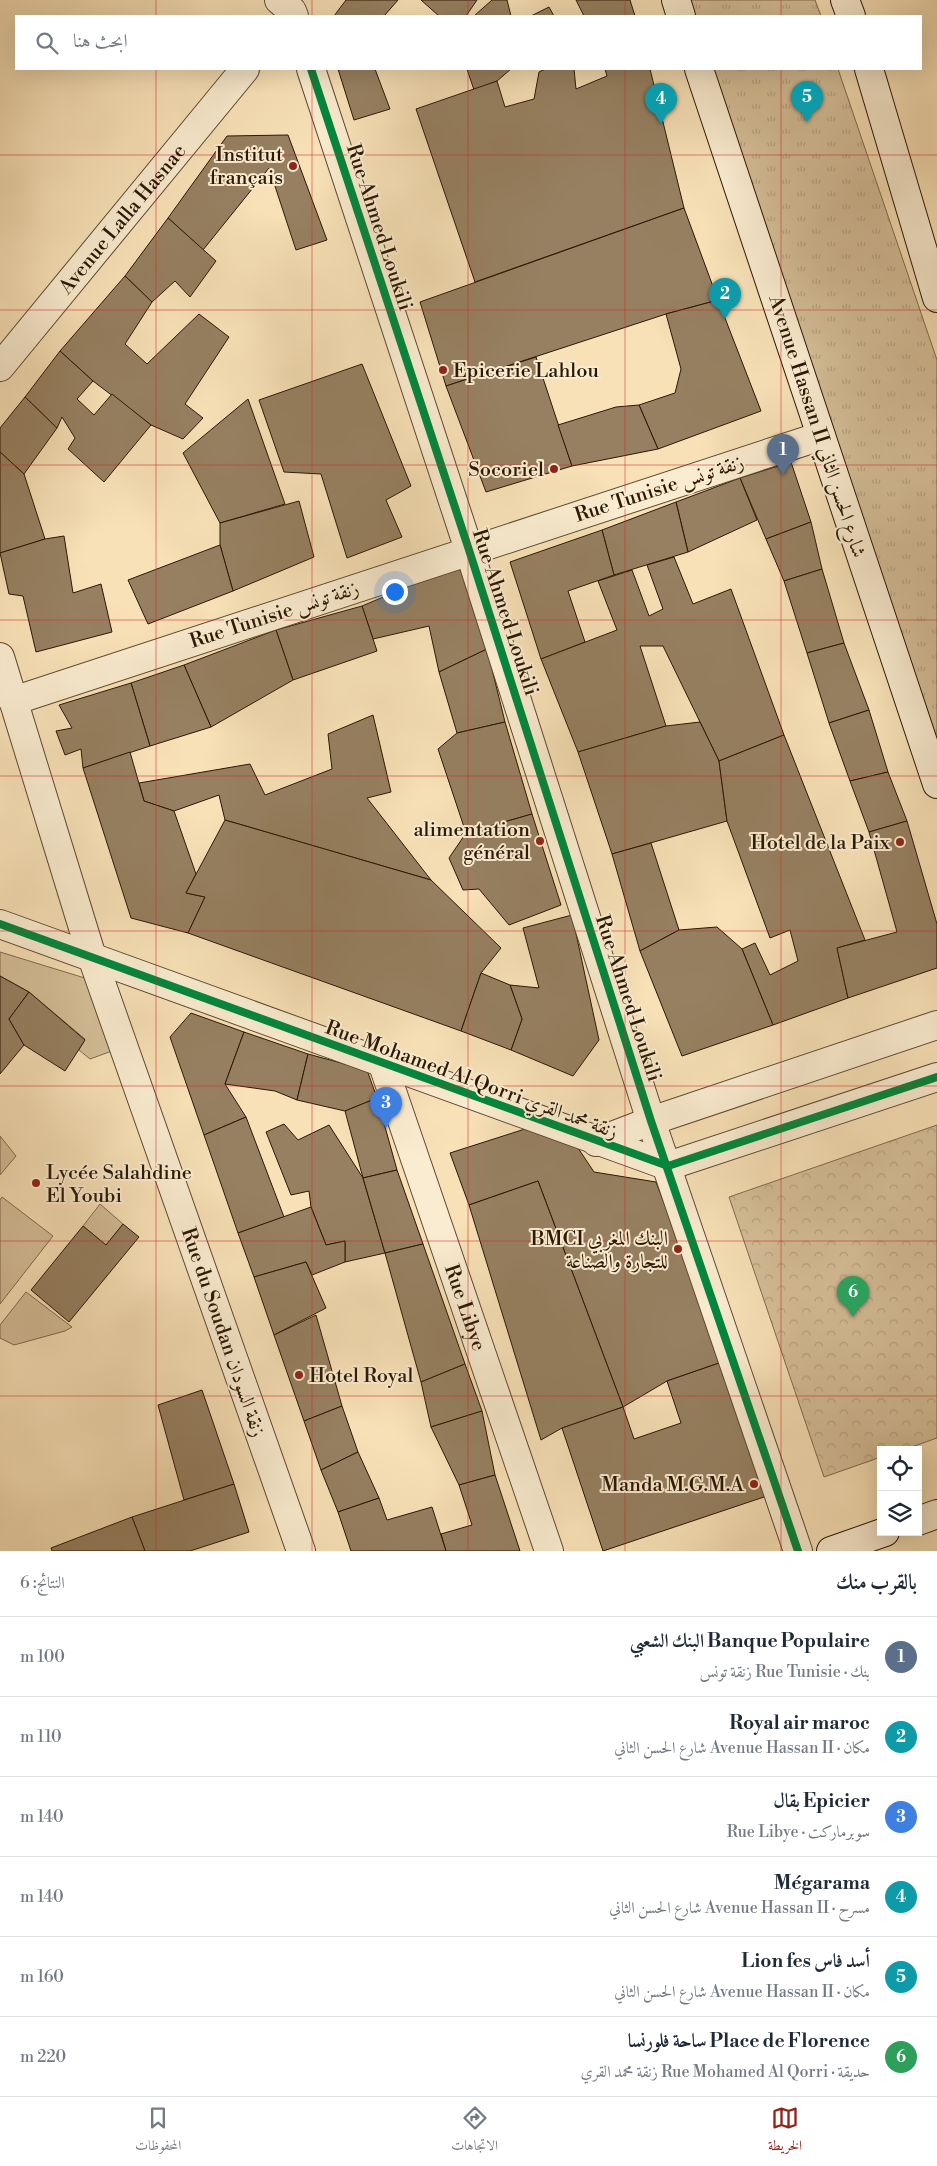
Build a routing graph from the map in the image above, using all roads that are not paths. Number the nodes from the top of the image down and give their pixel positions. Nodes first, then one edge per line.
1 (676, 0) edge
2 (845, 0) edge
3 (681, 15) edge
4 (851, 15) edge
5 (243, 70) edge
6 (311, 70) edge
7 (699, 70) edge
8 (869, 70) edge
9 (937, 298) edge
10 (0, 367) edge
11 (821, 436) junction
12 (469, 550) junction
13 (0, 657) edge
14 (13, 701) junction
15 (937, 784) edge
16 (0, 924) edge
17 (92, 957) junction
18 (937, 1025) edge
19 (383, 1065) junction
20 (937, 1077) edge
21 (651, 1121) junction
22 (596, 1142) junction
23 (668, 1166) junction
24 (937, 1514) edge
25 (922, 1520) edge
26 (877, 1535) edge
27 (298, 1550) edge
28 (549, 1551) edge
29 (798, 1551) edge
30 (831, 1551) edge

1 - 3 street
2 - 4 street
5 - 10 street, Avenue Lalla Hasnae
6 - 12 street, Rue Ahmed Loukili
7 - 11 street, Avenue Hassan II شارع الحسن الثاني
8 - 9 street
11 - 12 street, Rue Tunisie زنقة تونس
11 - 15 street, Avenue Hassan II شارع الحسن الثاني
12 - 14 street, Rue Tunisie زنقة تونس
12 - 21 street, Rue Ahmed Loukili
13 - 14 street, Rue du Soudan زنقة السودان
14 - 17 street, Rue du Soudan زنقة السودان
16 - 17 street, Rue Mohamed Al Qorri زنقة محمد القري
17 - 19 street, Rue Mohamed Al Qorri زنقة محمد القري
17 - 27 street, Rue du Soudan زنقة السودان
18 - 21 street, Rue Mohamed Al Qorri زنقة محمد القري
19 - 22 street, Rue Mohamed Al Qorri زنقة محمد القري
19 - 28 street, Rue Libye
20 - 23 street
21 - 22 street, Rue Mohamed Al Qorri زنقة محمد القري
21 - 23 street, Rue Ahmed Loukili
22 - 23 street, Rue Mohamed Al Qorri زنقة محمد القري
23 - 29 street, Rue Ahmed Loukili
24 - 25 street
26 - 30 street

